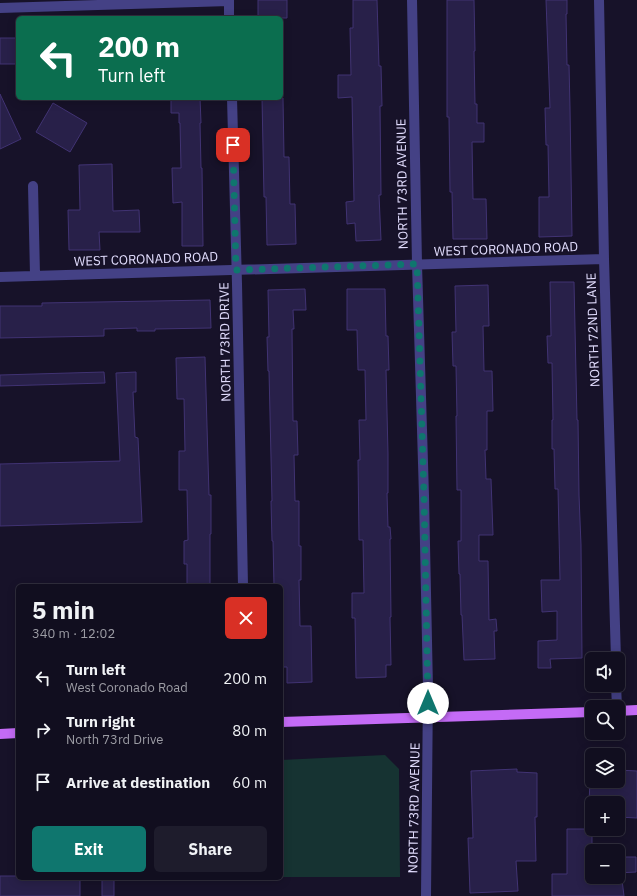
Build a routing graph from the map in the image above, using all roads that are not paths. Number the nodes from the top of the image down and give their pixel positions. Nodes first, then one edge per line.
1 (229, 0) edge
2 (412, 0) edge
3 (599, 0) edge
4 (0, 8) edge
5 (229, 16) edge
6 (232, 100) edge
7 (33, 186) dead end
8 (604, 259) junction
9 (417, 264) junction
10 (236, 270) junction
11 (35, 275) junction
12 (0, 276) edge
13 (243, 584) edge
14 (616, 652) edge
15 (637, 710) edge
16 (625, 711) edge
17 (585, 712) edge
18 (428, 716) junction
19 (283, 722) edge
20 (16, 733) edge
21 (0, 734) edge
22 (426, 896) edge

1 - 4 street
1 - 5 street
2 - 9 street, NORTH 73RD AVENUE
3 - 8 street, NORTH 72ND LANE
6 - 10 street, NORTH 73RD DRIVE
7 - 11 street
8 - 9 street, WEST CORONADO ROAD
8 - 14 street, NORTH 72ND LANE
9 - 10 street, WEST CORONADO ROAD
9 - 18 street, NORTH 73RD AVENUE
10 - 11 street, WEST CORONADO ROAD
10 - 13 street, NORTH 73RD DRIVE
11 - 12 street, WEST CORONADO ROAD
15 - 16 main road
17 - 18 main road
18 - 19 main road
18 - 22 street, NORTH 73RD AVENUE
20 - 21 main road

